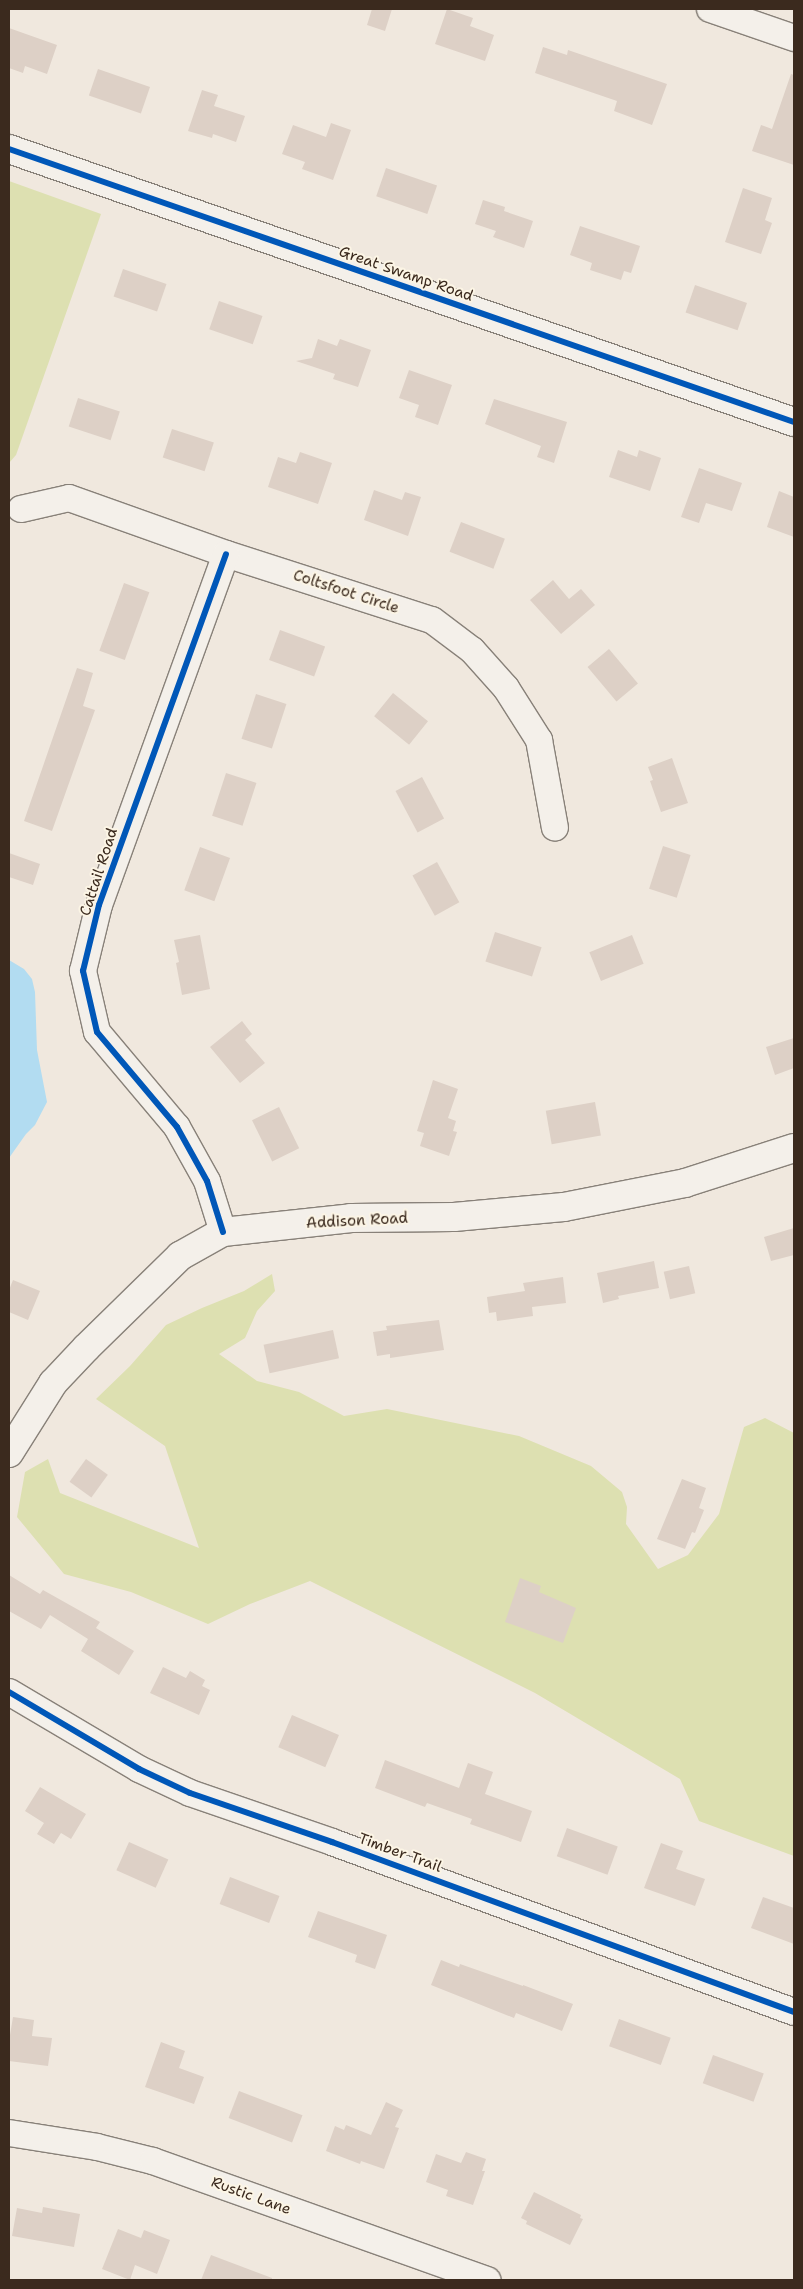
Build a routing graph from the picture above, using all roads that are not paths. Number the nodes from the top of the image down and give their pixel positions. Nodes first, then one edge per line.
1 (710, 9) edge
2 (794, 38) edge
3 (9, 149) edge
4 (793, 418) edge
5 (21, 509) dead end
6 (226, 554) junction
7 (555, 828) dead end
8 (794, 1148) edge
9 (223, 1232) junction
10 (9, 1453) edge
11 (9, 1692) edge
12 (794, 2012) edge
13 (9, 2133) edge
14 (487, 2280) edge

1 - 2 street
3 - 4 main road, Great Swamp Road
5 - 6 street, Coltsfoot Circle
6 - 7 street, Coltsfoot Circle
6 - 9 street, Cattail Road
8 - 9 main road, Addison Road
9 - 10 main road, Addison Road
11 - 12 street, Timber Trail
13 - 14 street, Rustic Lane

